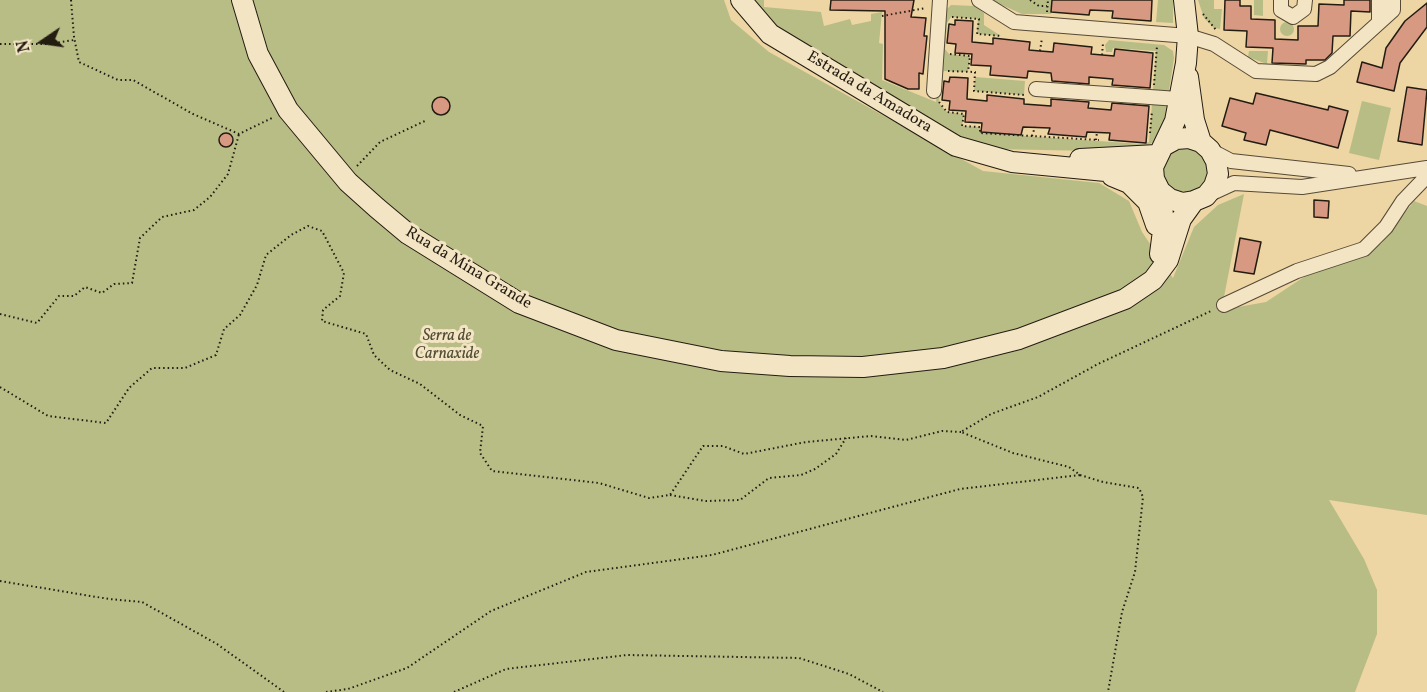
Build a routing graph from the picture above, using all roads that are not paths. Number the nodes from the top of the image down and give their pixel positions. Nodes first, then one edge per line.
1 (242, 0) edge
2 (741, 0) edge
3 (979, 0) edge
4 (1184, 0) edge
5 (1281, 0) edge
6 (1305, 0) edge
7 (1379, 0) edge
8 (1393, 0) edge
9 (940, 3) edge
10 (1379, 21) junction
11 (1188, 36) junction
12 (1186, 63) junction
13 (1036, 89) road end
14 (937, 93) road end
15 (1178, 99) junction
16 (1206, 146) junction
17 (1157, 147) junction
18 (1012, 162) junction
19 (1427, 168) edge
20 (1099, 170) junction
21 (1376, 176) junction
22 (1427, 176) edge
23 (1157, 185) junction
24 (1200, 199) junction
25 (1159, 257) junction
26 (1125, 299) junction
27 (1224, 305) road end

1 - 26 street, Rua da Mina Grande
2 - 18 street, Estrada da Amadora
3 - 11 street
4 - 11 street
5 - 6 street
7 - 10 street
8 - 10 street
9 - 14 street
10 - 11 street
11 - 12 street
12 - 15 street
12 - 16 street
13 - 15 street
15 - 17 street
16 - 17 street
16 - 21 street
16 - 24 street
17 - 18 street, Estrada da Amadora
17 - 23 street
18 - 20 street, Estrada da Amadora
19 - 21 street
20 - 23 street, Estrada da Amadora
20 - 25 street
21 - 24 street
22 - 27 street
23 - 24 street
23 - 25 street
24 - 26 street, Rua da Mina Grande
25 - 26 street

